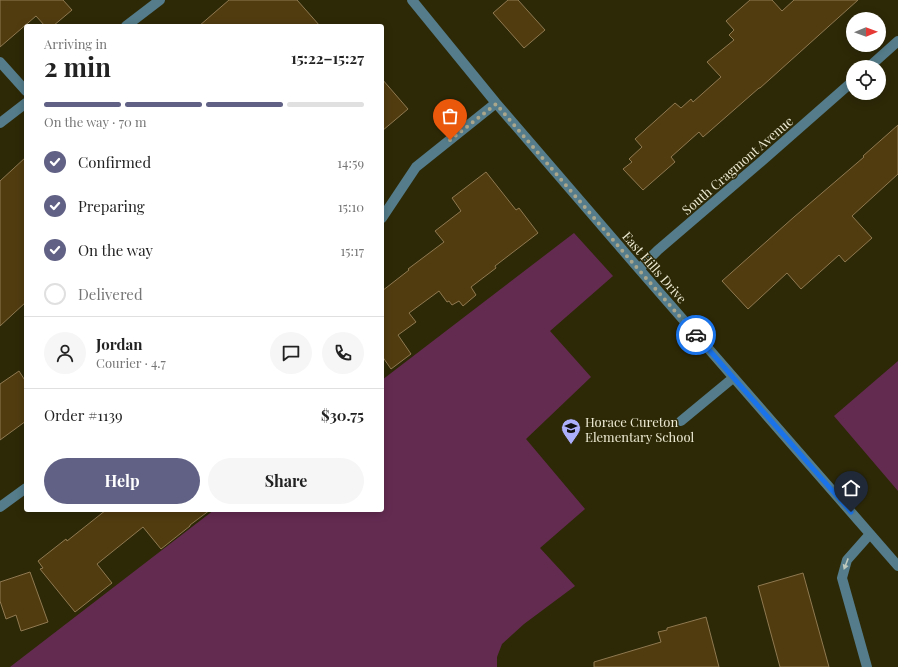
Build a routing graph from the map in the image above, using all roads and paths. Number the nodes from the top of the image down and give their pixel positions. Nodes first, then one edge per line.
1 (412, 0) edge
2 (154, 2) edge
3 (128, 24) edge
4 (898, 41) edge
5 (877, 60) edge
6 (0, 62) edge
7 (846, 87) edge
8 (24, 89) edge
9 (496, 104) junction
10 (24, 105) edge
11 (0, 123) edge
12 (384, 215) edge
13 (638, 269) junction
14 (733, 378) junction
15 (681, 421) dead end
16 (24, 489) edge
17 (0, 507) edge
18 (870, 534) junction
19 (898, 566) edge
20 (867, 667) edge

1 - 9 street, East Hills Drive
2 - 3 street
4 - 5 street
6 - 8 street
7 - 13 street, South Cragmont Avenue
9 - 12 street
9 - 13 street, East Hills Drive
10 - 11 street
13 - 14 street, East Hills Drive
14 - 15 street
14 - 18 street, East Hills Drive
16 - 17 street
18 - 19 street, East Hills Drive
18 -> 20 street

